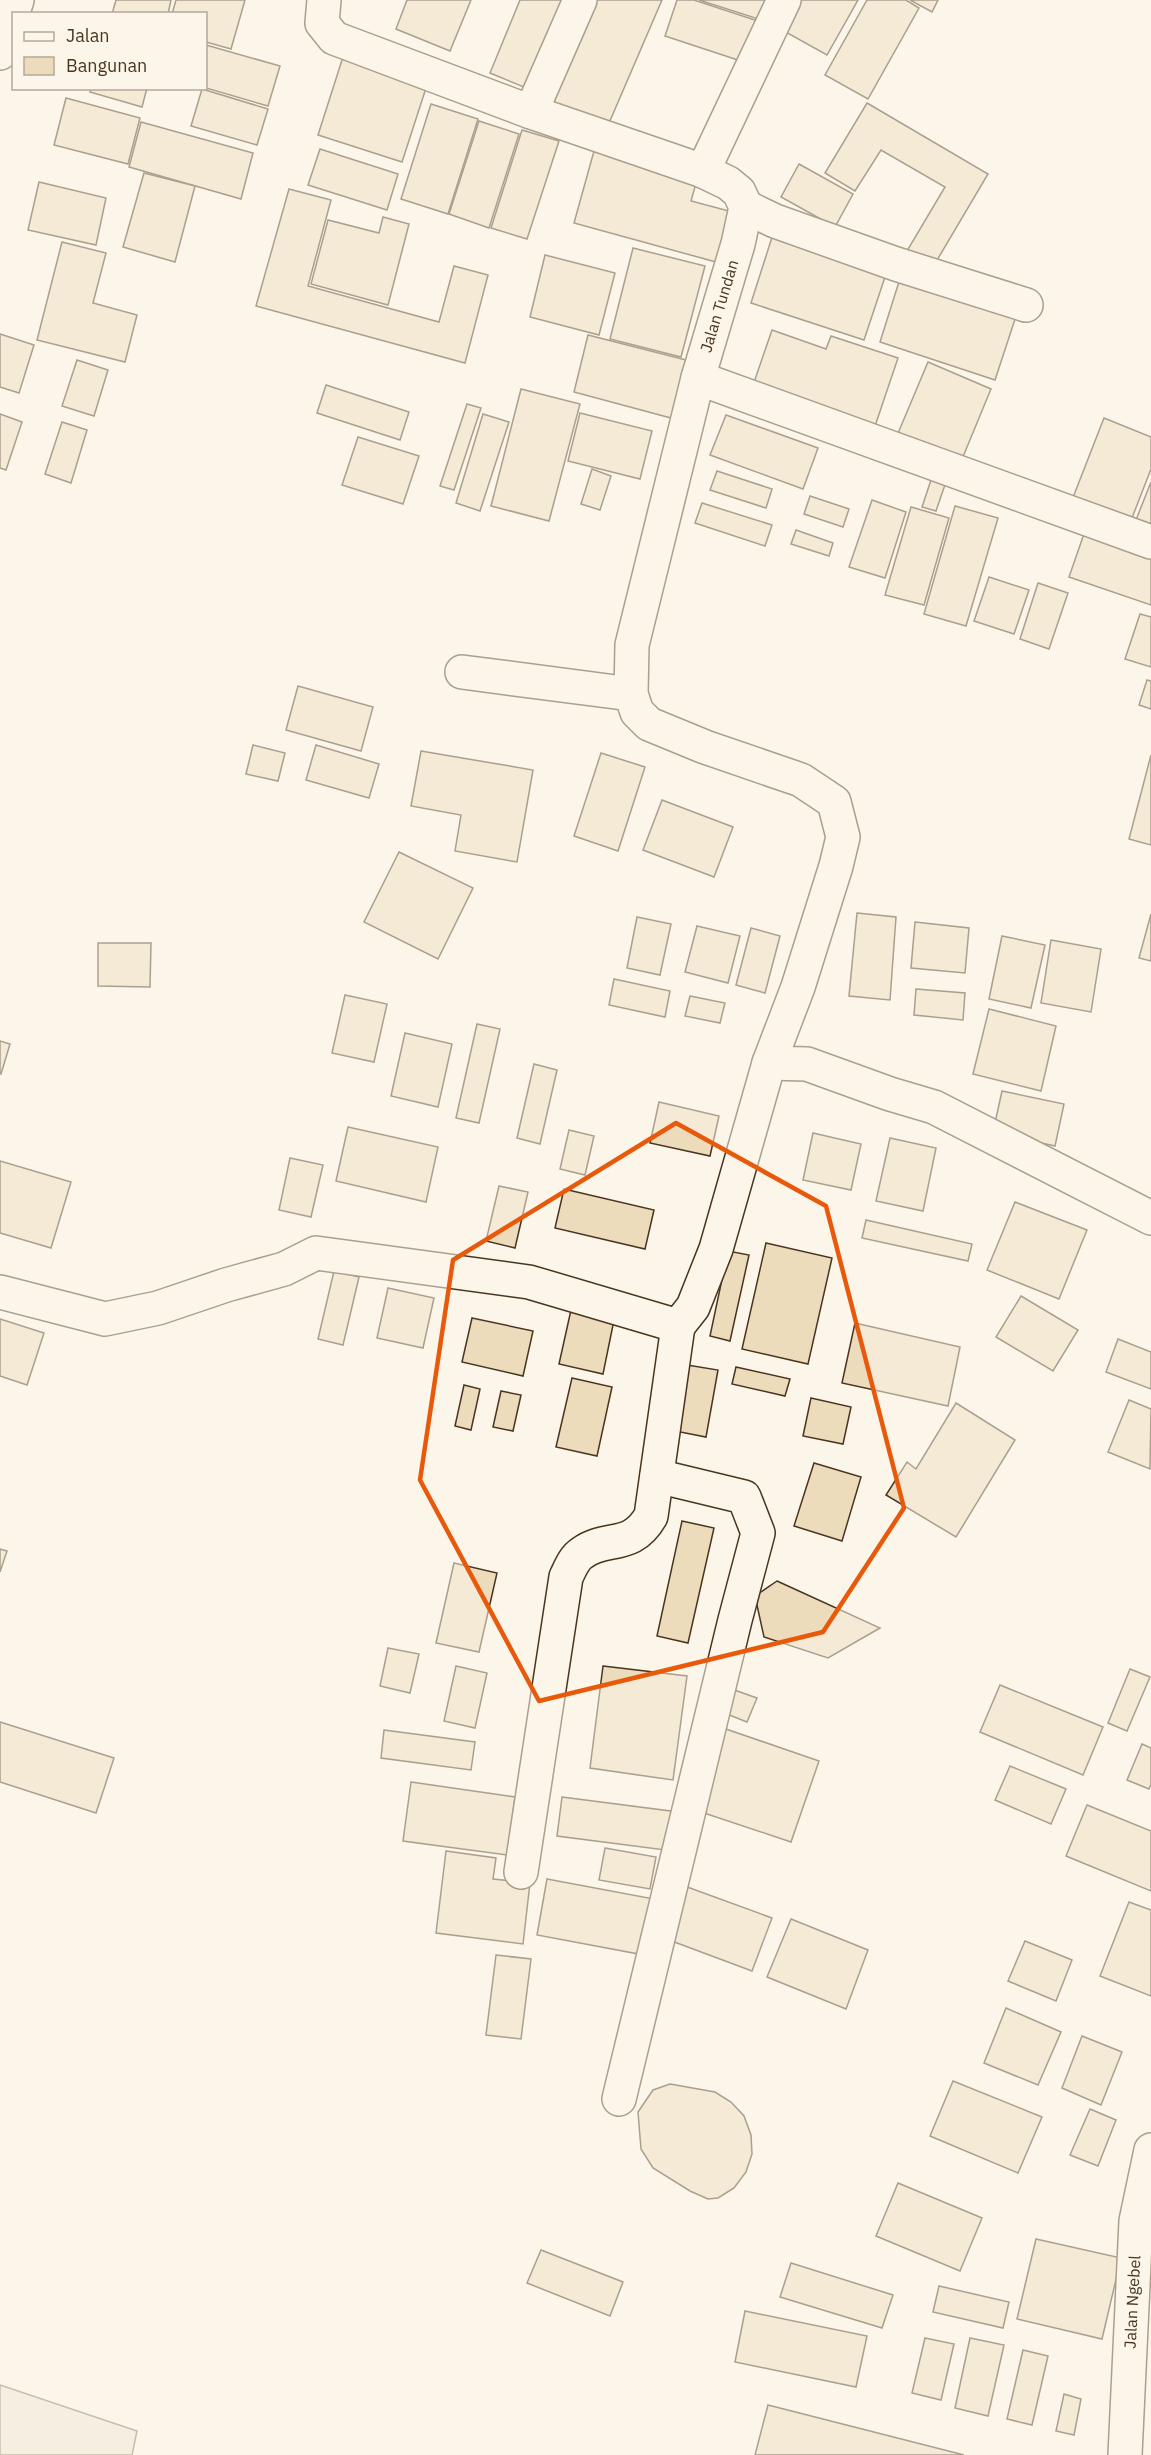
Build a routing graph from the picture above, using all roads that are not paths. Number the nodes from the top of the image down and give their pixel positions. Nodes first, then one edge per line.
1 (324, 0) edge
2 (580, 0) edge
3 (784, 0) edge
4 (12, 16) edge
5 (0, 53) edge
6 (531, 112) junction
7 (703, 171) junction
8 (746, 207) junction
9 (1026, 305) dead end
10 (698, 378) junction
11 (1151, 542) edge
12 (462, 672) dead end
13 (631, 694) junction
14 (769, 1063) junction
15 (1151, 1218) edge
16 (0, 1292) edge
17 (678, 1326) junction
18 (657, 1476) junction
19 (521, 1872) dead end
20 (619, 2100) dead end
21 (1151, 2150) edge
22 (1125, 2455) edge

1 - 6 street
2 - 6 street
3 - 7 street
4 - 5 street
6 - 7 street
7 - 8 street
8 - 9 street
8 - 10 street, Jalan Tundan
10 - 11 street
10 - 13 street, Jalan Tundan
12 - 13 street
13 - 14 street, Jalan Tundan
14 - 15 street
14 - 17 street, Jalan Tundan
16 - 17 street
17 - 18 street
18 - 19 street
18 - 20 street
21 - 22 street, Jalan Ngebel

